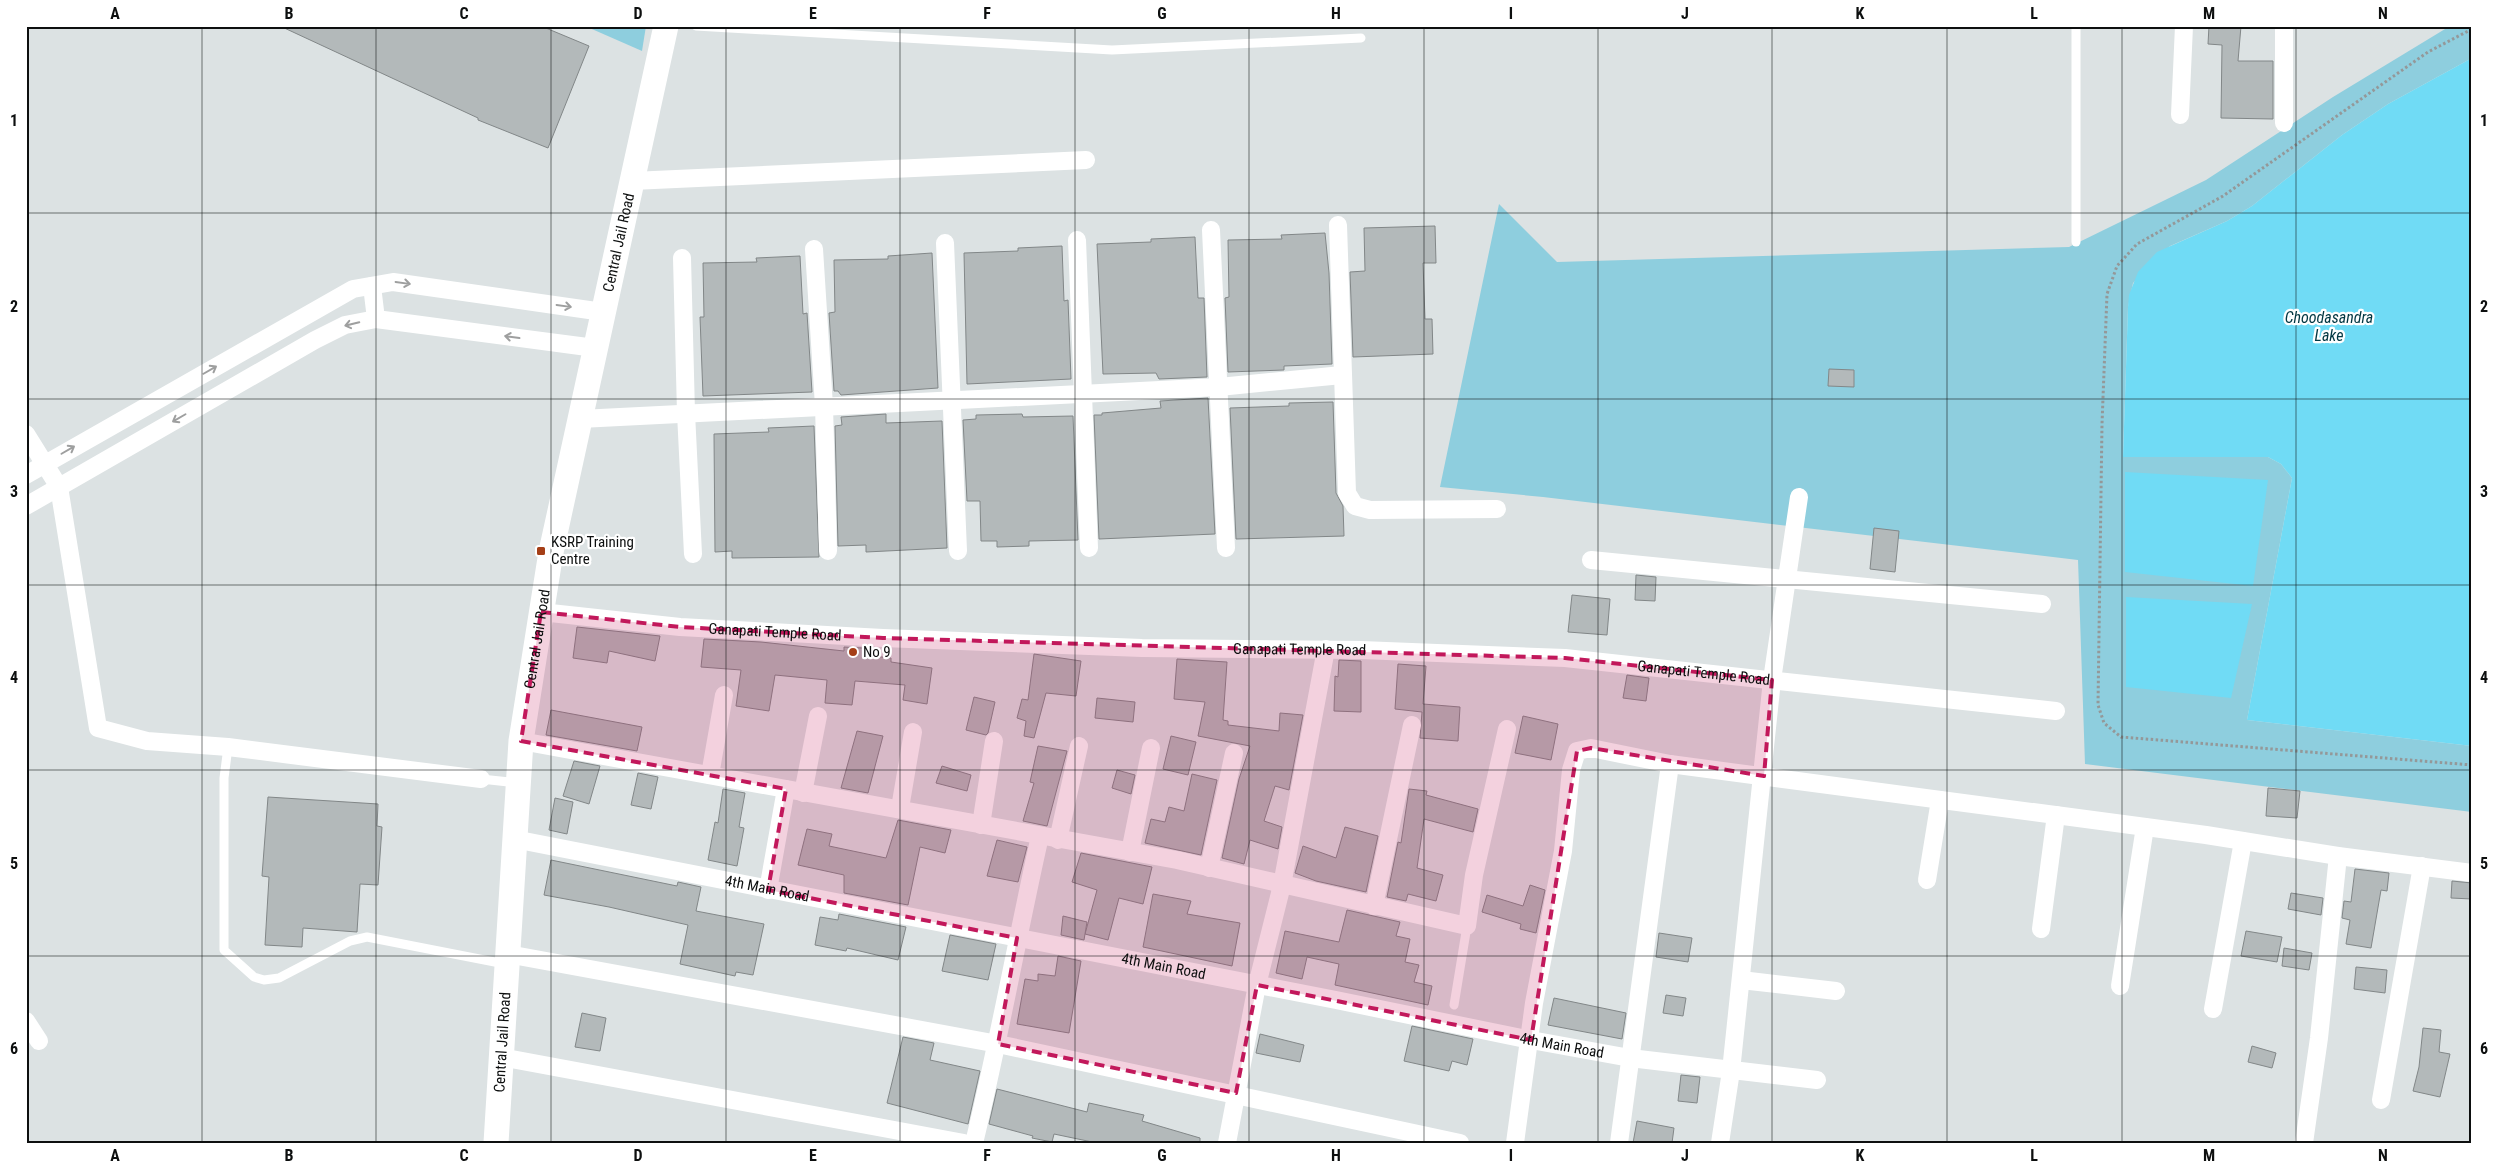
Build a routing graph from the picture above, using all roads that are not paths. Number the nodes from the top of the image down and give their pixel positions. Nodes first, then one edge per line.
1 (666, 26) edge
2 (696, 26) edge
3 (2076, 26) edge
4 (2184, 26) edge
5 (2284, 26) edge
6 (1361, 38) dead end
7 (2180, 115) dead end
8 (2284, 123) dead end
9 (1086, 160) dead end
10 (632, 181) junction
11 (1338, 225) dead end
12 (1211, 230) dead end
13 (1076, 240) dead end
14 (2076, 242) dead end
15 (945, 243) dead end
16 (814, 249) dead end
17 (682, 258) dead end
18 (372, 286) junction
19 (603, 312) junction
20 (376, 319) junction
21 (595, 348) junction
22 (1342, 376) junction
23 (1219, 387) junction
24 (1081, 394) junction
25 (951, 400) junction
26 (824, 406) junction
27 (686, 413) junction
28 (580, 419) junction
29 (26, 434) edge
30 (44, 464) junction
31 (26, 475) edge
32 (59, 487) junction
33 (1799, 496) dead end
34 (26, 506) edge
35 (1497, 509) dead end
36 (1089, 548) dead end
37 (1226, 548) dead end
38 (828, 551) dead end
39 (958, 551) dead end
40 (693, 554) dead end
41 (1591, 560) dead end
42 (1787, 580) junction
43 (2042, 604) dead end
44 (541, 612) junction
45 (1326, 650) junction
46 (1772, 680) junction
47 (724, 696) dead end
48 (2056, 711) dead end
49 (818, 716) dead end
50 (1412, 725) dead end
51 (1508, 729) dead end
52 (913, 732) dead end
53 (521, 741) junction
54 (994, 741) dead end
55 (1079, 746) dead end
56 (228, 747) junction
57 (1151, 748) dead end
58 (1234, 753) dead end
59 (1670, 764) junction
60 (710, 776) junction
61 (1764, 776) junction
62 (481, 779) joint
63 (518, 784) junction
64 (795, 791) junction
65 (1940, 800) junction
66 (900, 808) junction
67 (2056, 815) junction
68 (981, 825) junction
69 (2145, 827) junction
70 (1040, 836) junction
71 (514, 839) junction
72 (1058, 840) junction
73 (2243, 841) junction
74 (1130, 852) junction
75 (2338, 856) junction
76 (2422, 866) junction
77 (1209, 868) junction
78 (2472, 872) edge
79 (1927, 880) dead end
80 (1282, 884) junction
81 (768, 890) junction
82 (1374, 906) junction
83 (1467, 926) junction
84 (2041, 930) dead end
85 (1017, 938) junction
86 (507, 959) junction
87 (1741, 980) junction
88 (1257, 985) junction
89 (2120, 986) dead end
90 (1836, 991) dead end
91 (1454, 1005) dead end
92 (2213, 1010) dead end
93 (26, 1021) edge
94 (1530, 1040) junction
95 (39, 1041) dead end
96 (998, 1044) junction
97 (501, 1057) junction
98 (1630, 1058) junction
99 (1731, 1071) junction
100 (1817, 1080) dead end
101 (1236, 1093) junction
102 (2381, 1100) dead end
103 (496, 1143) edge
104 (964, 1143) edge
105 (974, 1143) edge
106 (1226, 1143) edge
107 (1460, 1143) edge
108 (1515, 1143) edge
109 (1619, 1143) edge
110 (1720, 1143) edge
111 (2304, 1143) edge

1 - 10 main road, Central Jail Road
2 - 6 lane
3 - 14 lane
4 - 7 street
5 - 8 street
9 - 10 street
10 - 19 main road, Central Jail Road
11 - 22 street
12 - 23 street
13 - 24 street
15 - 25 street
16 - 26 street
17 - 27 street
18 -> 19 street
18 - 20 street
30 -> 18 street
19 - 21 main road, Central Jail Road
21 -> 20 street
20 -> 32 street
21 - 28 main road, Central Jail Road
22 - 23 street
22 - 35 street
23 - 24 street
23 - 37 street
24 - 25 street
24 - 36 street
25 - 26 street
25 - 39 street
26 - 27 street
26 - 38 street
27 - 28 street
27 - 40 street
28 - 44 main road, Central Jail Road
29 - 30 street
30 - 31 street
30 - 32 street
32 - 34 street
32 - 56 street
33 - 42 street
41 - 42 street
42 - 43 street
42 - 46 street
44 - 45 street, Ganapati Temple Road
44 - 53 main road, Central Jail Road
45 - 46 street, Ganapati Temple Road
45 - 80 street
46 - 48 street, Ganapati Temple Road
46 - 61 street
47 - 60 street
49 - 64 street
50 - 82 street
51 - 83 street
52 - 66 street
53 - 60 street
53 - 63 main road, Central Jail Road
54 - 68 street
55 - 72 street
56 - 62 street
56 - 86 lane
57 - 74 street
58 - 77 street
59 - 61 street
59 - 94 street
59 - 98 street
60 - 64 street
61 - 65 street
61 - 87 street
62 - 63 lane
63 - 71 main road, Central Jail Road
64 - 66 street
64 - 81 street
65 - 67 street
65 - 79 street
66 - 68 street
67 - 69 street
67 - 84 street
68 - 70 street
69 - 73 street
69 - 89 street
70 - 72 street
70 - 85 street
71 - 81 street, 4th Main Road
71 - 86 main road, Central Jail Road
72 - 74 street
73 - 75 street
73 - 92 street
74 - 77 street
75 - 76 street
75 - 111 street
76 - 78 street
76 - 102 street
77 - 80 street
80 - 82 street
80 - 88 street
81 - 85 street, 4th Main Road
82 - 83 street
83 - 91 lane
85 - 88 street, 4th Main Road
85 - 96 street
86 - 96 street
86 - 97 main road, Central Jail Road
87 - 90 street
87 - 99 street
88 - 94 street, 4th Main Road
88 - 101 street
93 - 95 street
94 - 98 street, 4th Main Road
94 - 108 street
96 - 101 street
96 - 105 street
97 - 103 main road, Central Jail Road
97 - 104 street
98 - 99 street, 4th Main Road
98 - 109 street
99 - 100 street, 4th Main Road
99 - 110 street
101 - 106 street
101 - 107 street

